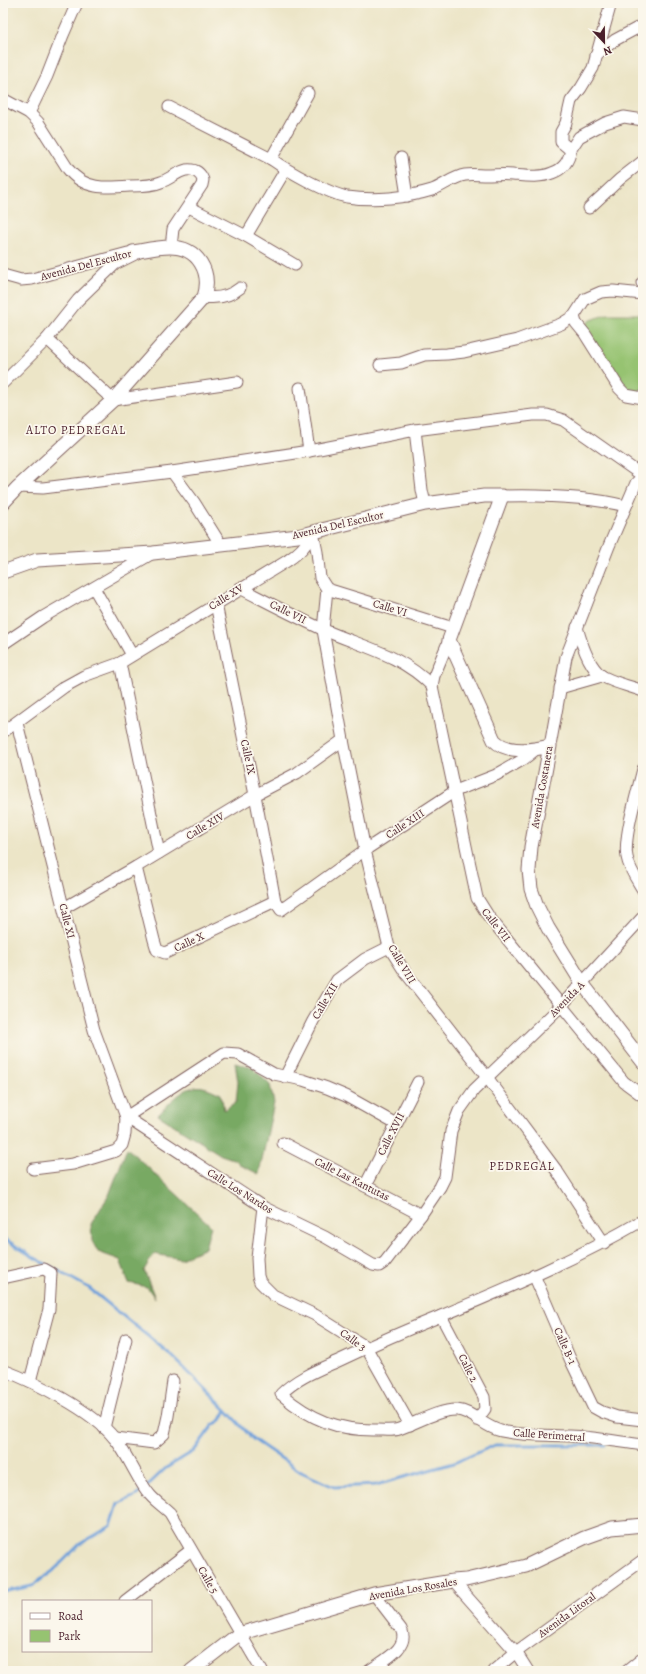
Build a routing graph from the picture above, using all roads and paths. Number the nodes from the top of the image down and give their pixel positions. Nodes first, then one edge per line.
1 (77, 3) edge
2 (611, 3) edge
3 (643, 25) edge
4 (596, 55) junction
5 (308, 93) dead end
6 (3, 99) edge
7 (169, 106) dead end
8 (29, 113) junction
9 (643, 120) edge
10 (571, 148) junction
11 (401, 158) dead end
12 (271, 159) junction
13 (643, 161) edge
14 (286, 170) junction
15 (407, 196) junction
16 (189, 207) junction
17 (589, 208) dead end
18 (246, 236) junction
19 (171, 247) junction
20 (138, 251) junction
21 (295, 265) dead end
22 (3, 275) edge
23 (240, 288) dead end
24 (643, 294) edge
25 (204, 297) junction
26 (574, 316) junction
27 (47, 339) junction
28 (380, 365) dead end
29 (237, 382) dead end
30 (3, 383) edge
31 (300, 388) dead end
32 (643, 398) edge
33 (113, 400) junction
34 (415, 430) junction
35 (309, 450) junction
36 (172, 472) junction
37 (643, 476) edge
38 (18, 487) junction
39 (643, 487) edge
40 (633, 491) junction
41 (502, 496) junction
42 (3, 503) edge
43 (425, 504) junction
44 (626, 506) junction
45 (313, 533) junction
46 (221, 545) junction
47 (153, 553) junction
48 (3, 572) edge
49 (94, 588) junction
50 (240, 588) junction
51 (327, 589) junction
52 (216, 604) junction
53 (577, 627) junction
54 (323, 630) junction
55 (451, 634) junction
56 (3, 644) edge
57 (132, 655) junction
58 (120, 663) junction
59 (602, 676) junction
60 (432, 686) junction
61 (560, 688) junction
62 (643, 691) edge
63 (17, 722) junction
64 (3, 732) edge
65 (343, 740) junction
66 (550, 746) junction
67 (535, 750) junction
68 (643, 769) edge
69 (455, 791) junction
70 (255, 796) junction
71 (365, 850) junction
72 (159, 853) junction
73 (136, 867) junction
74 (643, 890) edge
75 (278, 906) junction
76 (64, 908) junction
77 (643, 917) edge
78 (389, 946) junction
79 (582, 983) junction
80 (561, 1006) junction
81 (643, 1062) edge
82 (486, 1076) junction
83 (285, 1077) junction
84 (418, 1082) dead end
85 (643, 1096) edge
86 (126, 1117) junction
87 (396, 1124) junction
88 (282, 1143) dead end
89 (33, 1169) dead end
90 (365, 1186) junction
91 (263, 1207) junction
92 (421, 1215) junction
93 (643, 1220) edge
94 (604, 1243) junction
95 (379, 1266) joint
96 (534, 1275) junction
97 (3, 1278) edge
98 (441, 1316) junction
99 (126, 1339) dead end
100 (366, 1347) junction
101 (3, 1370) edge
102 (30, 1381) junction
103 (174, 1381) dead end
104 (477, 1420) junction
105 (643, 1420) edge
106 (410, 1424) junction
107 (104, 1428) junction
108 (115, 1438) junction
109 (643, 1445) edge
110 (643, 1525) edge
111 (191, 1550) junction
112 (643, 1560) edge
113 (453, 1581) junction
114 (374, 1594) junction
115 (126, 1600) edge
116 (239, 1634) junction
117 (516, 1652) junction
118 (190, 1671) edge
119 (262, 1671) edge
120 (369, 1671) edge
121 (493, 1671) edge
122 (528, 1671) edge

1 - 8 street
2 - 4 street
3 - 4 street
4 - 10 street
5 - 12 street
6 - 8 street
7 - 12 street
8 - 16 street
9 - 10 street
10 - 15 street
11 - 15 street
12 - 14 street
13 - 17 street
14 - 15 street
14 - 18 street
16 - 18 street
16 - 19 street
18 - 21 street
19 - 20 street, Avenida Del Escultor
19 - 25 street, Avenida Del Escultor
20 - 22 street, Avenida Del Escultor
20 - 27 street
23 - 25 street
24 - 26 street
25 - 33 street
26 - 28 street
26 - 32 street
27 - 30 street
27 - 33 street
29 - 33 street
31 - 35 street
33 - 38 street
34 - 35 street
34 - 37 street
34 - 43 street
35 - 36 street
36 - 38 street
36 - 46 street
37 - 40 street, Avenida Costanera
38 - 42 street
39 - 40 street
40 - 44 street, Avenida Costanera
41 - 43 street, Avenida Del Escultor
41 - 44 street, Avenida Del Escultor
41 - 55 street
43 - 45 street, Avenida Del Escultor
44 - 53 street, Avenida Costanera
45 - 46 street, Avenida Del Escultor
45 - 50 street, Calle XV
45 - 51 street
46 - 47 street, Avenida Del Escultor
47 - 48 street, Avenida Del Escultor
47 - 49 street
49 - 56 street
49 - 57 street
50 - 52 street, Calle XV
50 - 54 street, Calle VII
51 - 54 street, Calle VIII
51 - 55 street, Calle VI
52 - 57 street, Calle XV
52 - 70 street, Calle IX
53 - 59 street
53 - 61 street, Avenida Costanera
54 - 60 street, Calle VII
54 - 65 street, Calle VIII
55 - 60 street
55 - 67 street
57 - 58 street, Calle XV
58 - 63 street
58 - 72 street
59 - 61 street
59 - 62 street
60 - 69 street, Calle VII
61 - 66 street, Avenida Costanera
63 - 64 street
63 - 76 street, Calle XI
65 - 70 street, Calle XIV
65 - 71 street, Calle VIII
66 - 67 street
66 - 79 street, Avenida Costanera
67 - 69 street, Calle XIII
68 - 74 street
69 - 71 street, Calle XIII
69 - 80 street, Calle VII
70 - 72 street, Calle XIV
70 - 75 street, Calle IX
71 - 75 street, Calle XIII
71 - 78 street, Calle VIII
72 - 73 street, Calle XIV
73 - 75 street, Calle X
73 - 76 street, Calle XIV
76 - 86 street, Calle XI
77 - 79 street, Avenida A
78 - 82 street, Calle VIII
78 - 83 street, Calle XII
79 - 80 street, Avenida A
79 - 81 street, Avenida Costanera
80 - 82 street, Avenida A
80 - 85 street, Calle VII
82 - 92 street, Avenida A
82 - 94 street, Calle VIII
83 - 86 street
83 - 87 street
84 - 87 street, Calle XVII
86 - 89 street
86 - 91 street, Calle Los Nardos
87 - 90 street, Calle XVII
88 - 90 street, Calle Las Kantutas
90 - 92 street, Calle Las Kantutas
91 - 95 street, Calle Los Nardos
91 - 100 street, Calle 3
92 - 95 street, Avenida A
93 - 94 street
94 - 96 street
96 - 98 street
96 - 105 street, Calle B-1
97 - 102 street
98 - 100 street
98 - 104 street, Calle 2
99 - 107 street
100 - 106 street, Calle 3
100 - 106 street, Calle Perimetral
101 - 102 street, Calle 5
102 - 107 street, Calle 5
103 - 108 street
104 - 106 street, Calle Perimetral
104 - 109 street, Calle Perimetral
107 - 108 street, Calle 5
108 - 111 street, Calle 5
110 - 113 street, Avenida Los Rosales
111 - 115 street
111 - 116 street, Calle 5
112 - 117 street, Avenida Litoral
113 - 114 street, Avenida Los Rosales
113 - 117 street
114 - 116 street, Avenida Los Rosales
114 - 120 street
116 - 118 street, Avenida Los Rosales
116 - 119 street, Calle 5
117 - 121 street, Avenida Litoral
117 - 122 street

